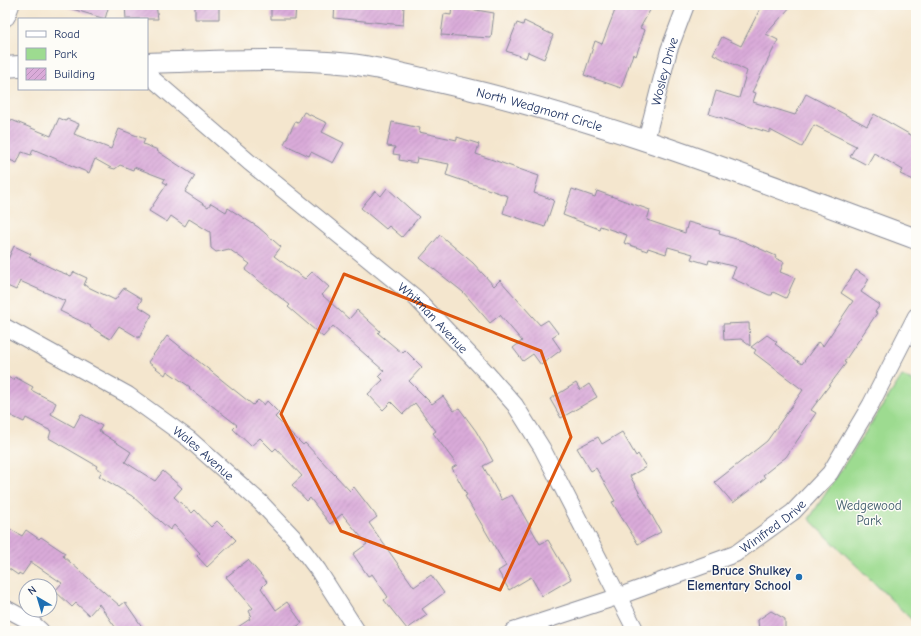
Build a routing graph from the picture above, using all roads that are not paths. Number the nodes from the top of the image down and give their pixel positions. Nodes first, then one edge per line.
1 (9, 5) edge
2 (686, 5) edge
3 (5, 16) edge
4 (148, 63) edge
5 (18, 66) edge
6 (5, 67) edge
7 (148, 75) edge
8 (646, 140) junction
9 (916, 239) edge
10 (916, 316) edge
11 (5, 327) edge
12 (617, 597) junction
13 (5, 608) edge
14 (41, 631) edge
15 (357, 631) edge
16 (513, 631) edge
17 (636, 631) edge

1 - 3 street
2 - 8 street, Wosley Drive
4 - 8 street, North Wedgmont Circle
5 - 6 street
7 - 12 street, Whitman Avenue
8 - 9 street, North Wedgmont Circle
10 - 12 street, Winifred Drive
11 - 15 street, Wales Avenue
12 - 16 street, Winifred Drive
12 - 17 street, Whitman Avenue
13 - 14 street

